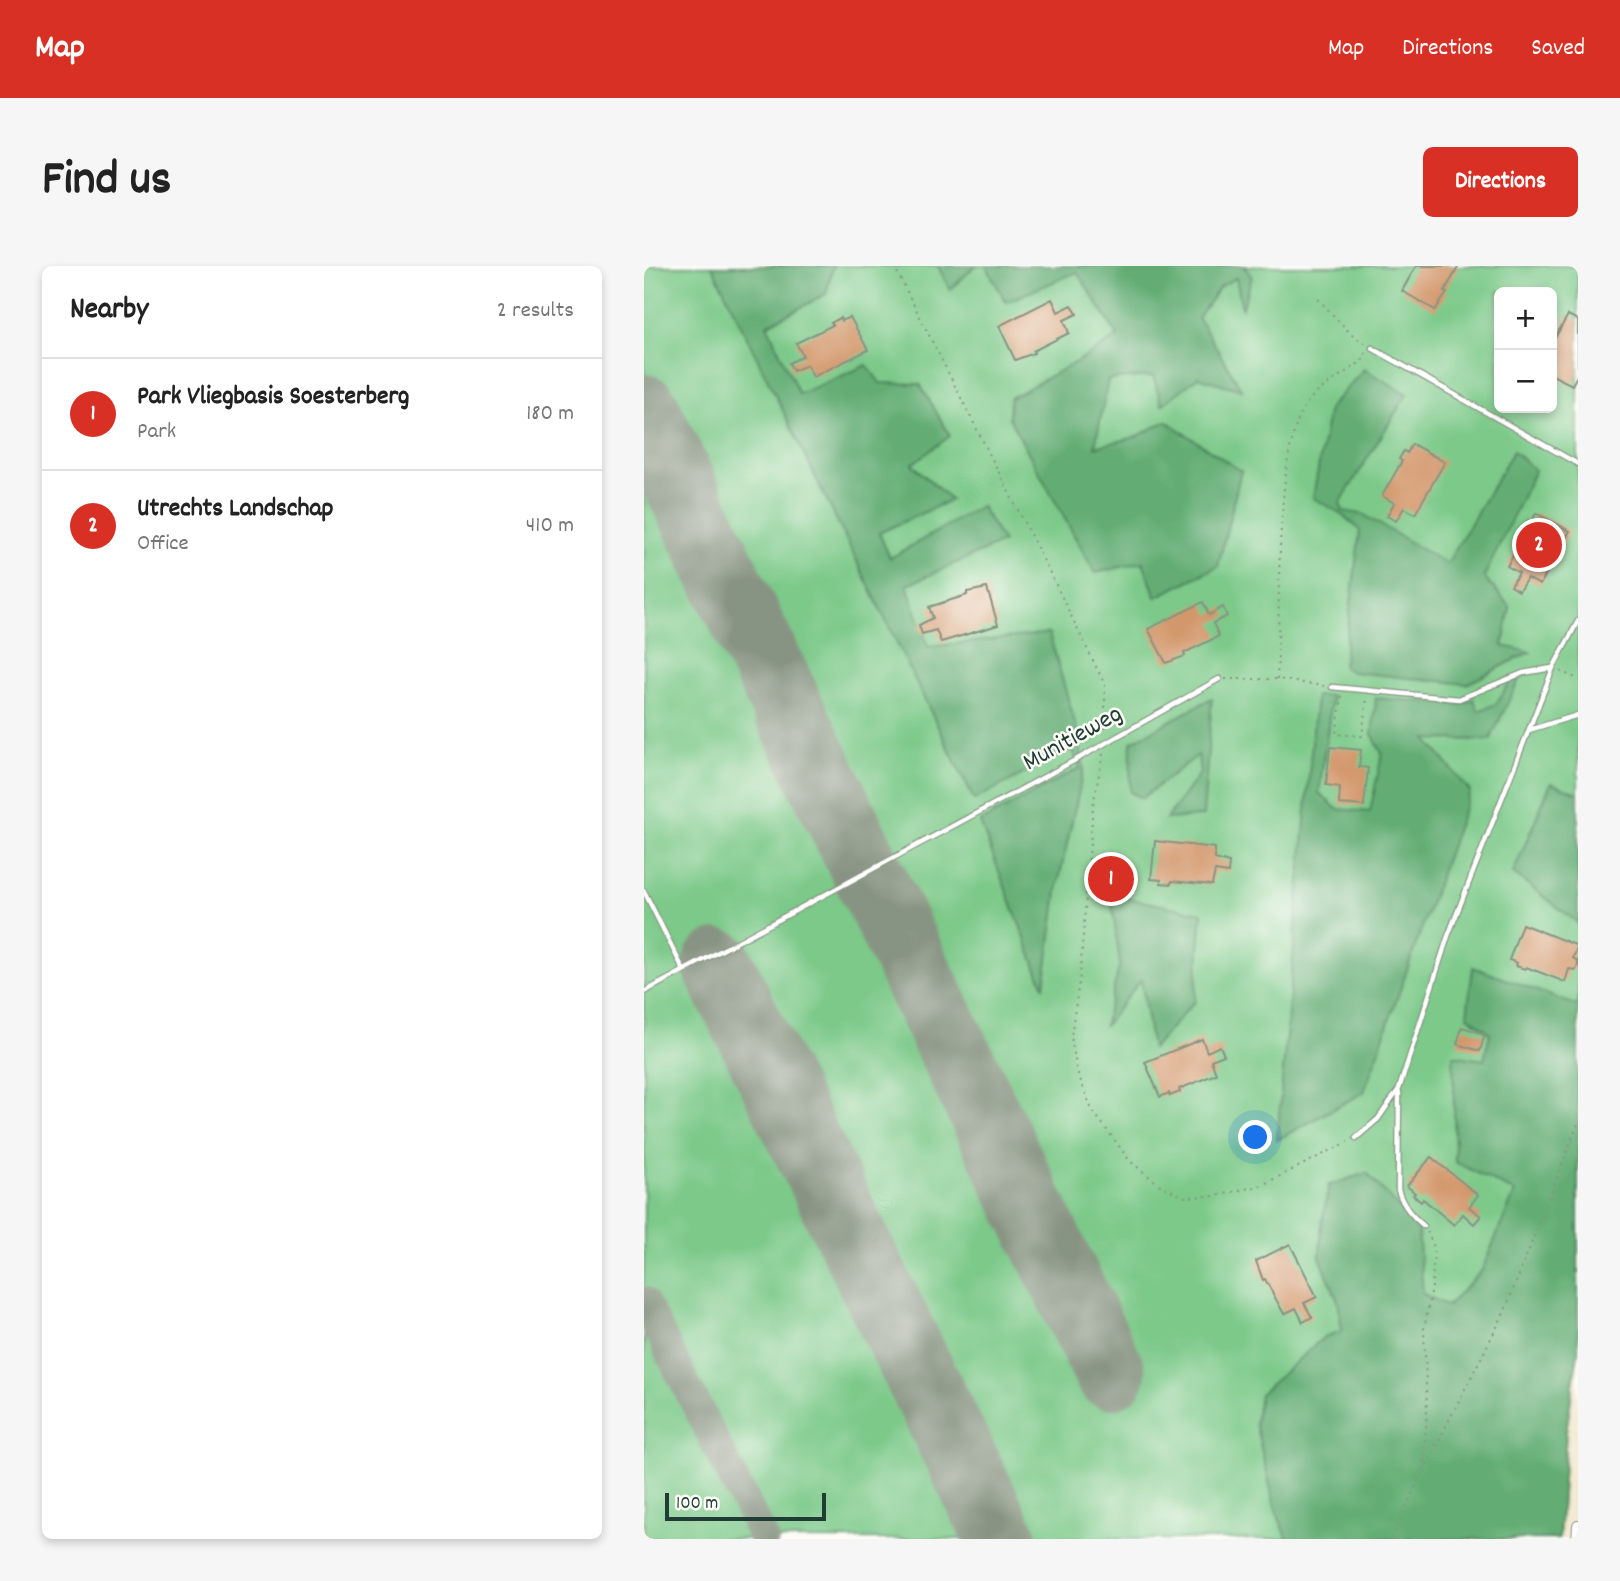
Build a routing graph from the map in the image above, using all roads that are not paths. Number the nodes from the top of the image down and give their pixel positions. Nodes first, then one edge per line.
1 (1371, 348) dead end
2 (1578, 464) edge
3 (1578, 621) edge
4 (1553, 668) junction
5 (1219, 679) road end
6 (1332, 687) road end
7 (1578, 715) edge
8 (1528, 731) junction
9 (644, 891) edge
10 (683, 970) junction
11 (644, 992) edge
12 (1399, 1089) junction
13 (1356, 1138) road end
14 (1424, 1227) road end
15 (1578, 1525) edge
16 (1577, 1539) edge

1 - 2 lane
3 - 4 lane
4 - 6 lane
4 - 8 lane
5 - 10 lane, Munitieweg
7 - 8 lane
8 - 12 lane
9 - 10 lane
10 - 11 lane, Munitieweg
12 - 13 lane
12 - 14 lane
15 - 16 street

